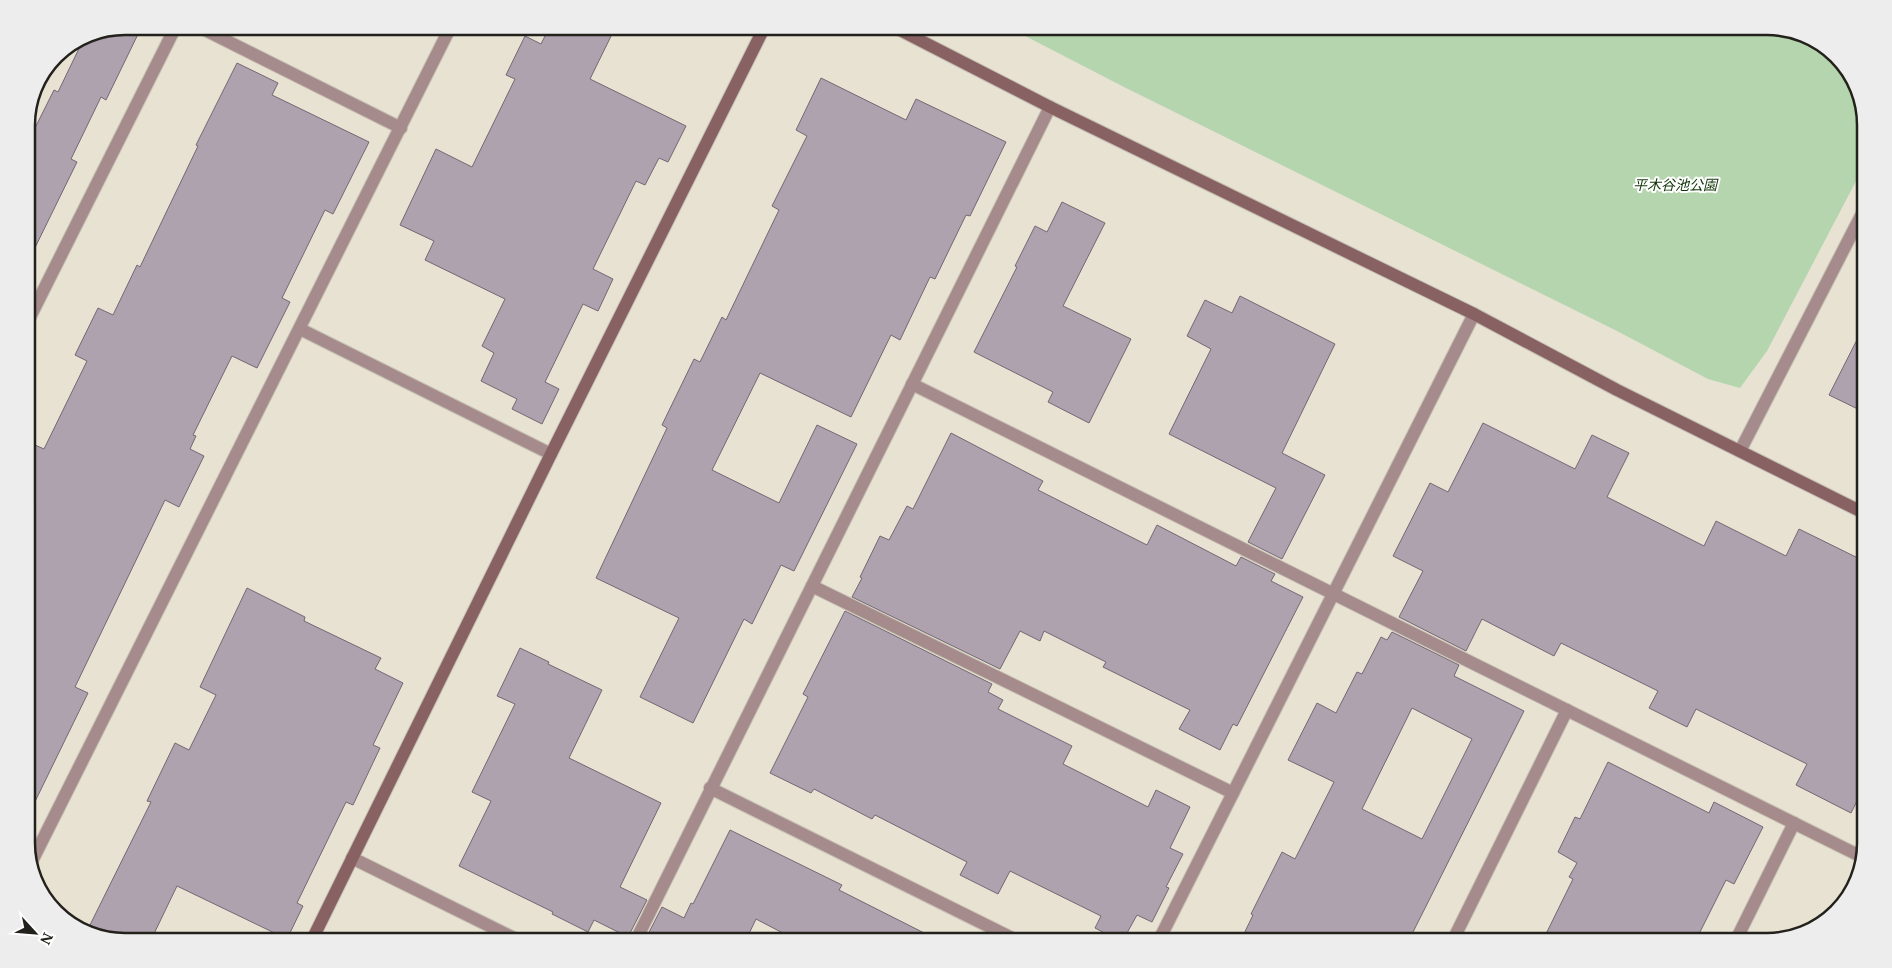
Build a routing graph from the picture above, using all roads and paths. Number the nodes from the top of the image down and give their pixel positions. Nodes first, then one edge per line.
1 (171, 35) edge
2 (214, 35) edge
3 (447, 35) edge
4 (760, 35) edge
5 (910, 35) edge
6 (1050, 107) junction
7 (401, 128) junction
8 (1857, 224) edge
9 (35, 307) edge
10 (1474, 314) junction
11 (300, 329) junction
12 (912, 384) junction
13 (1740, 452) junction
14 (551, 454) junction
15 (1857, 510) edge
16 (812, 586) junction
17 (1333, 594) junction
18 (1567, 710) junction
19 (710, 788) junction
20 (1232, 793) junction
21 (1794, 823) junction
22 (36, 854) edge
23 (1856, 854) edge
24 (352, 858) junction
25 (315, 933) edge
26 (504, 933) edge
27 (640, 933) edge
28 (1002, 933) edge
29 (1162, 933) edge
30 (1456, 933) edge
31 (1739, 933) edge

1 - 9 street
2 - 7 street
3 - 7 street
4 - 14 street
5 - 6 street
6 - 10 street
6 - 12 street
7 - 11 street
8 - 13 street
10 - 13 street
10 - 17 street
11 - 14 street
11 - 22 street
12 - 16 street
12 - 17 street
13 - 15 street
14 - 24 street
16 - 19 street
16 - 20 street
17 - 18 street
17 - 20 street
18 - 21 street
18 - 30 street
19 - 27 street
19 - 28 street
20 - 29 street
21 - 23 street
21 - 31 street
24 - 25 street
24 - 26 street

